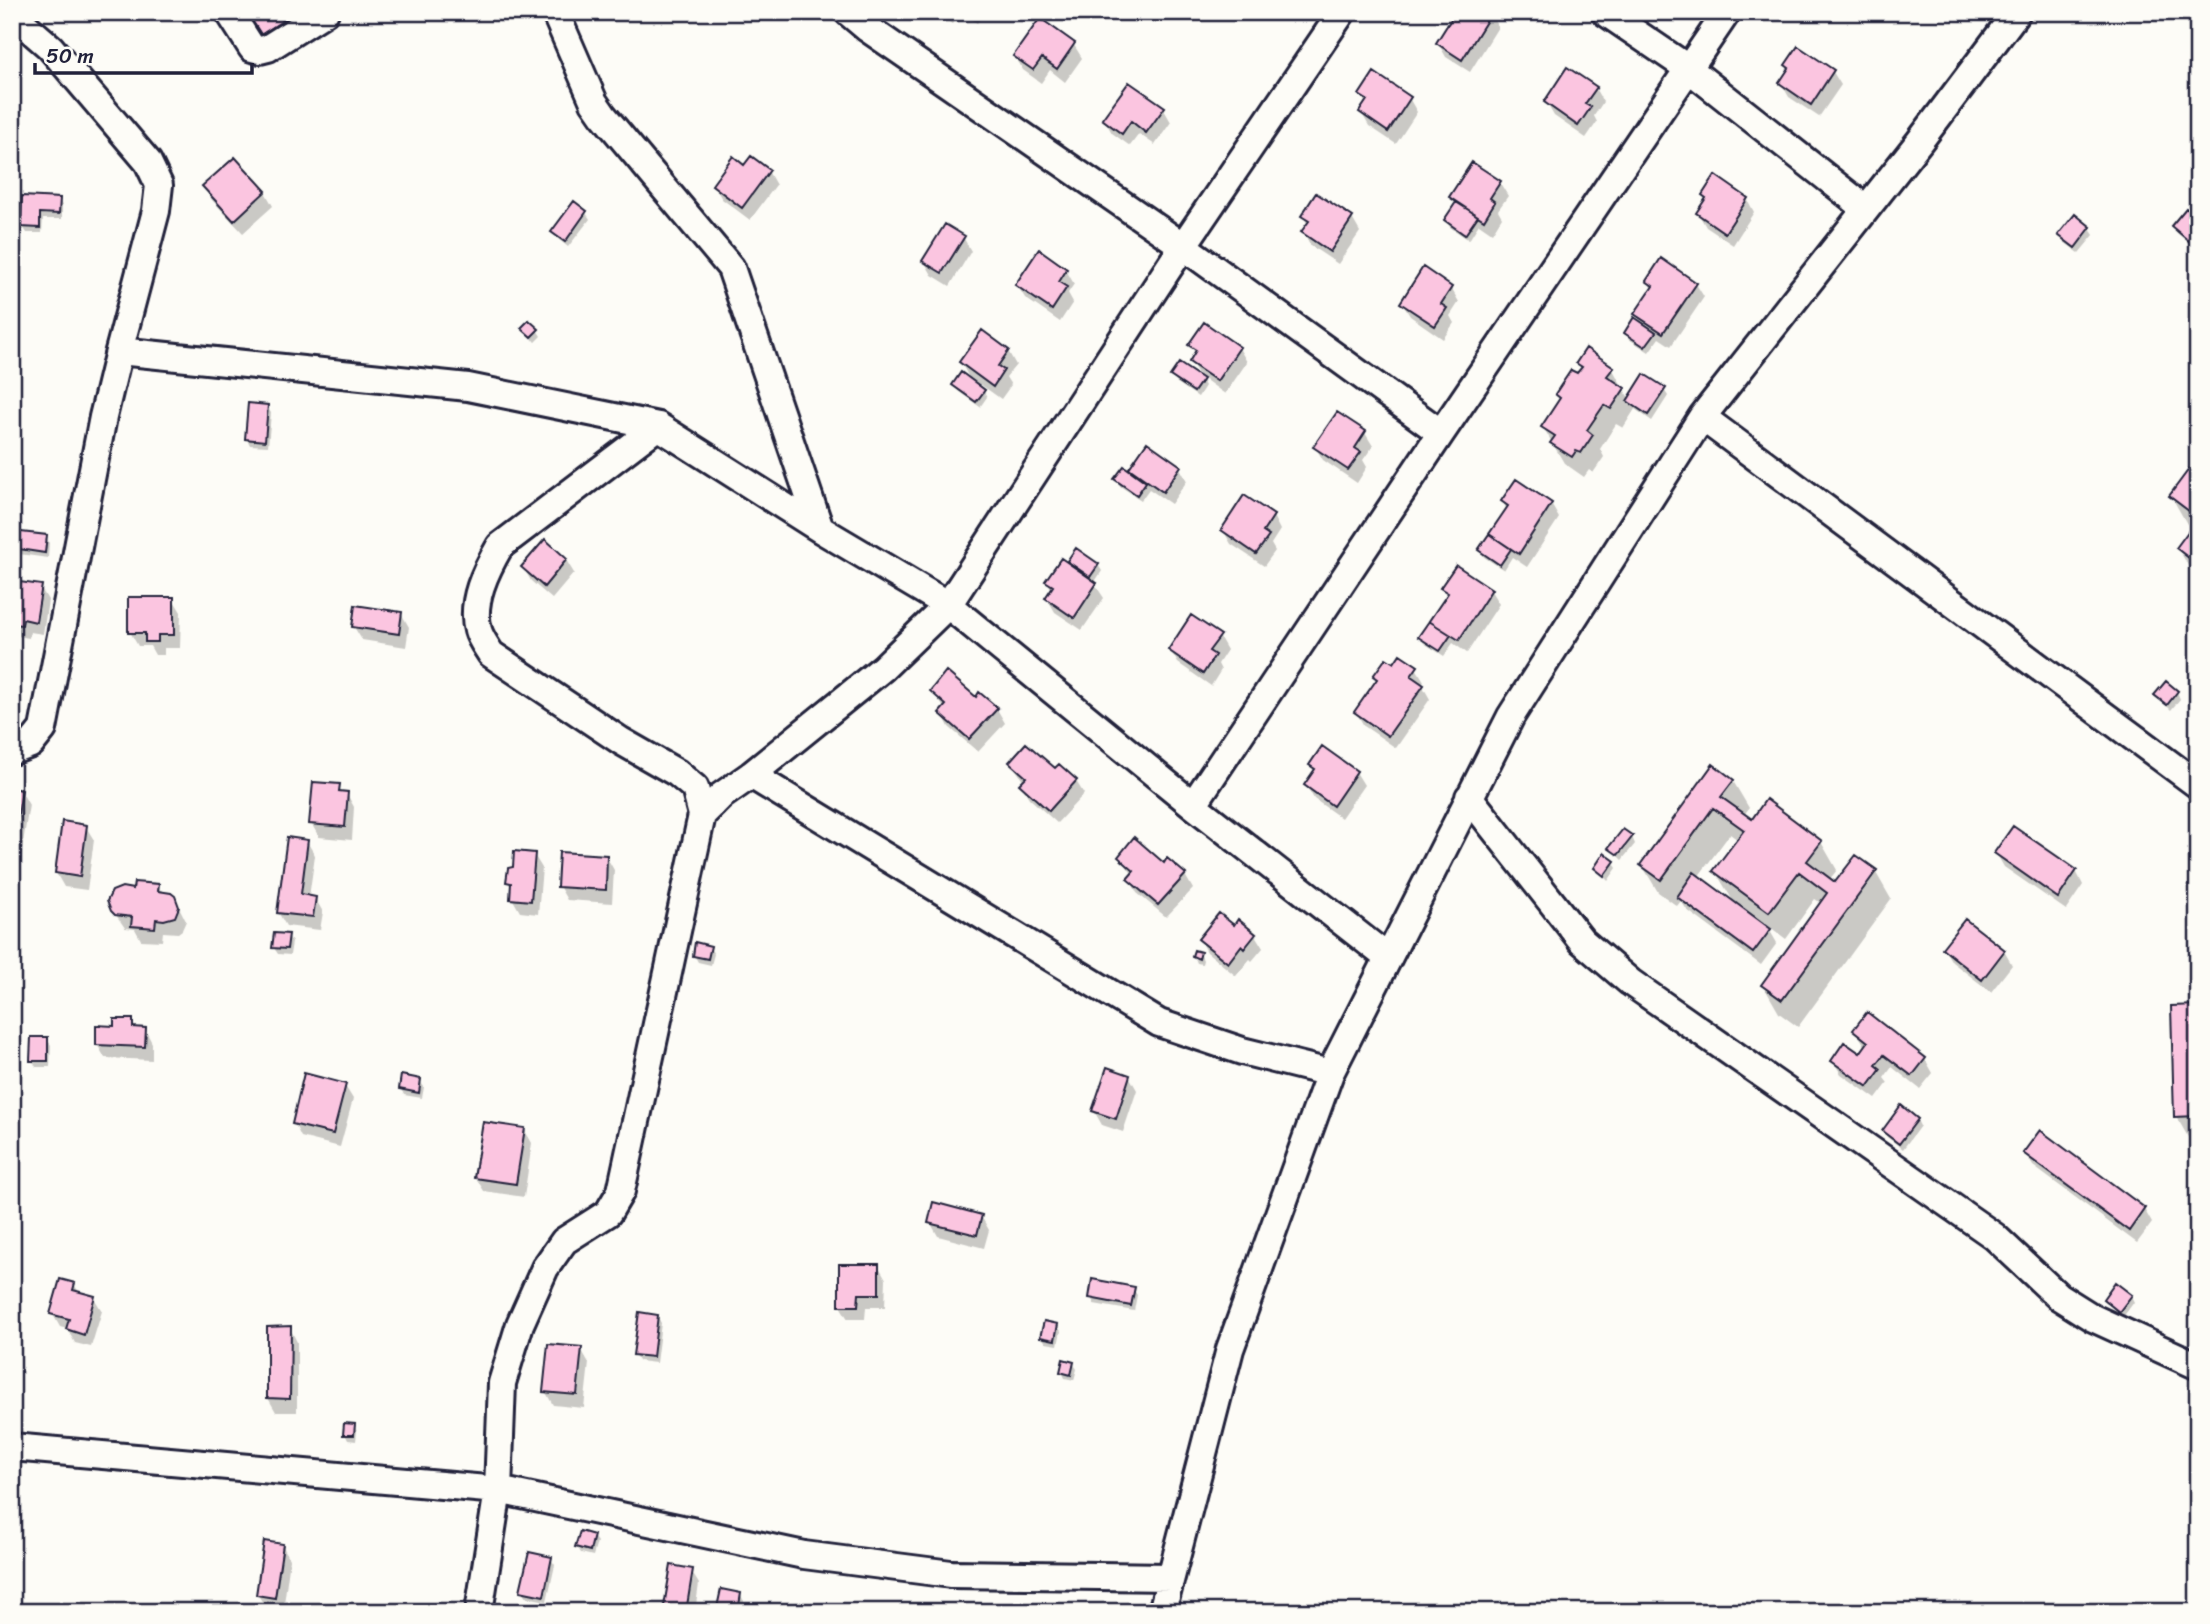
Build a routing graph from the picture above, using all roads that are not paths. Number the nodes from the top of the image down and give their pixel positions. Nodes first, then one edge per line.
1 (229, 12) edge
2 (325, 12) edge
3 (555, 12) edge
4 (1342, 12) edge
5 (1605, 12) edge
6 (1727, 12) edge
7 (2017, 12) edge
8 (12, 13) edge
9 (861, 18) edge
10 (1689, 69) junction
11 (1865, 208) junction
12 (1183, 246) junction
13 (119, 351) junction
14 (1702, 417) junction
15 (658, 426) junction
16 (1441, 433) junction
17 (820, 529) junction
18 (947, 605) junction
19 (12, 751) edge
20 (751, 775) junction
21 (2198, 785) edge
22 (1469, 797) junction
23 (1194, 804) junction
24 (702, 815) junction
25 (1387, 957) junction
26 (1330, 1073) junction
27 (2198, 1366) edge
28 (12, 1447) edge
29 (498, 1490) junction
30 (1171, 1577) junction
31 (479, 1612) edge
32 (1162, 1612) edge

1 - 2 street
3 - 17 street
4 - 12 street
5 - 10 street
6 - 10 street
7 - 11 street
8 - 13 street
9 - 12 street
10 - 11 street
10 - 16 street
11 - 14 street
12 - 16 street
12 - 18 street
13 - 15 street
13 - 19 street
14 - 21 street
14 - 22 street
15 - 17 street
15 - 24 street
16 - 23 street
17 - 18 street
18 - 20 street
18 - 23 street
20 - 24 street
20 - 26 street
22 - 25 street
22 - 27 street
23 - 25 street
24 - 29 street
25 - 26 street
26 - 30 street
28 - 29 street
29 - 30 street
29 - 31 street
30 - 32 street

